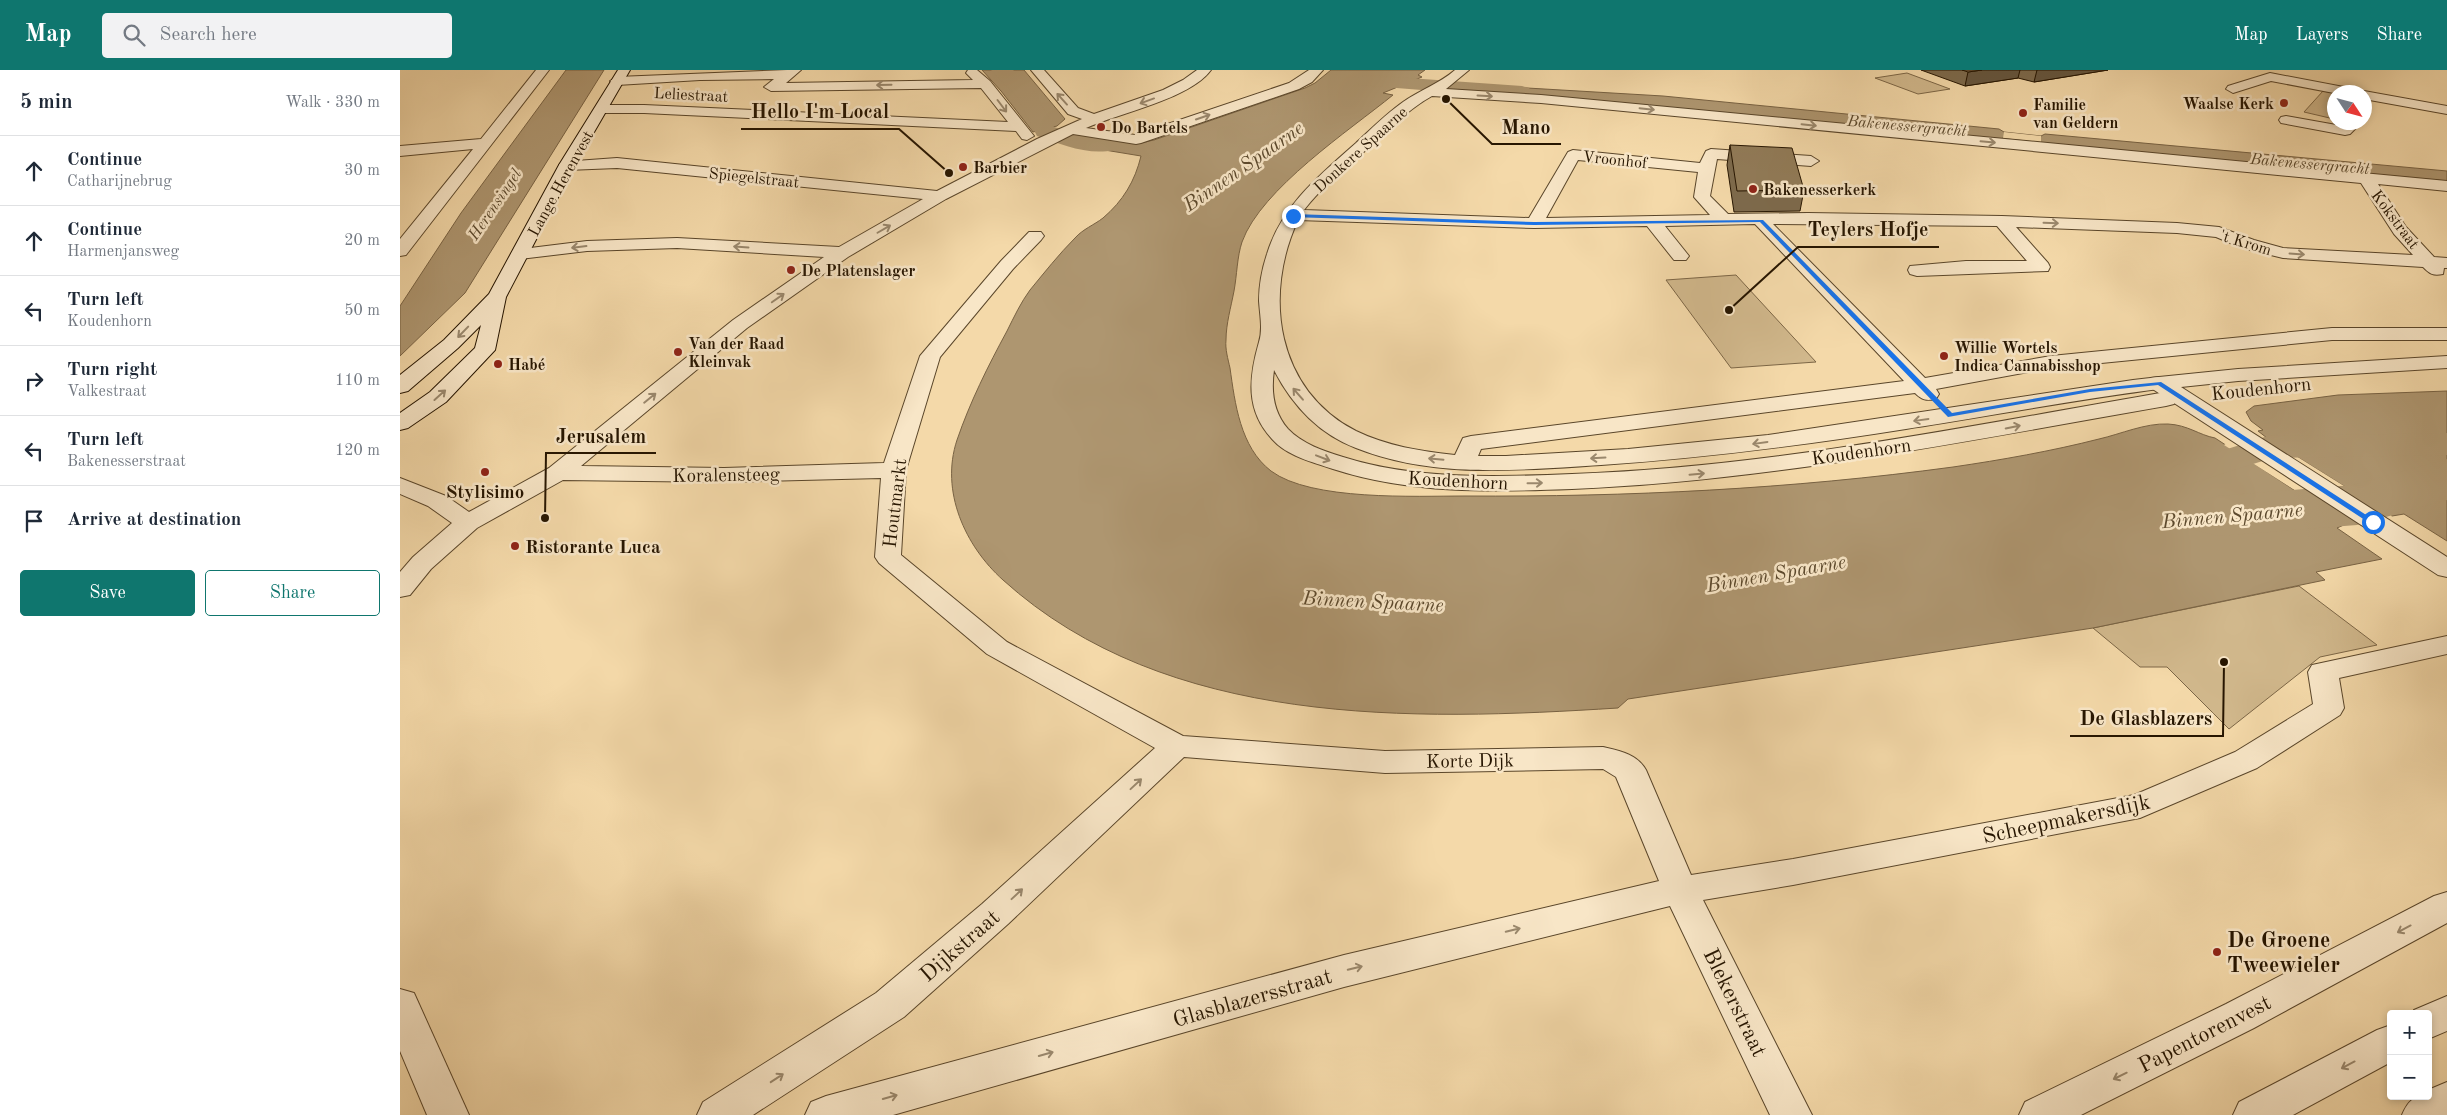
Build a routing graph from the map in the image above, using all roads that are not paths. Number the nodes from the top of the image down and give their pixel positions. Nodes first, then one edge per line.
1 (543, 70) edge
2 (969, 70) edge
3 (1037, 70) edge
4 (1205, 70) edge
5 (1317, 70) edge
6 (791, 73) edge
7 (620, 76) edge
8 (1448, 83) edge
9 (985, 84) junction
10 (1562, 87) dead end
11 (2327, 88) edge
12 (2233, 89) dead end
13 (2372, 97) edge
14 (2384, 99) junction
15 (2372, 108) edge
16 (602, 109) junction
17 (2447, 110) edge
18 (1094, 119) junction
19 (2286, 120) dead end
20 (1018, 127) junction
21 (2327, 128) edge
22 (1072, 129) junction
23 (1045, 140) junction
24 (484, 143) junction
25 (400, 151) edge
26 (1811, 161) dead end
27 (567, 165) junction
28 (1706, 168) junction
29 (2366, 178) junction
30 (2447, 186) edge
31 (940, 196) junction
32 (1293, 216) junction
33 (1725, 221) junction
34 (1761, 221) junction
35 (2002, 221) junction
36 (1653, 222) junction
37 (1534, 223) junction
38 (1035, 236) dead end
39 (400, 251) edge
40 (842, 253) junction
41 (520, 254) junction
42 (1680, 256) dead end
43 (2438, 263) edge
44 (1917, 270) dead end
45 (2447, 282) edge
46 (497, 297) junction
47 (1272, 334) junction
48 (2447, 334) edge
49 (2447, 362) edge
50 (2447, 376) edge
51 (2159, 383) junction
52 (400, 386) edge
53 (1919, 386) junction
54 (2179, 397) junction
55 (1950, 415) junction
56 (400, 423) edge
57 (1333, 428) joint
58 (1280, 434) joint
59 (1973, 435) junction
60 (1464, 462) junction
61 (894, 470) junction
62 (558, 473) junction
63 (400, 485) edge
64 (468, 522) junction
65 (2447, 569) edge
66 (400, 589) edge
67 (2447, 645) edge
68 (1177, 746) junction
69 (1680, 890) junction
70 (2447, 906) edge
71 (400, 1005) edge
72 (2447, 1012) edge
73 (2432, 1020) edge
74 (2387, 1044) edge
75 (2447, 1101) edge
76 (736, 1111) edge
77 (448, 1115) edge
78 (826, 1115) edge
79 (1791, 1115) edge
80 (2040, 1115) edge
81 (2254, 1115) edge
82 (2423, 1115) edge

1 - 24 street
2 - 9 street
18 -> 3 street
4 -> 18 street
22 -> 5 street
6 - 7 street
9 -> 6 street
7 - 16 street, Lange Herenvest
8 - 10 street
8 -> 29 street
8 - 32 street, Donkere Spaarne
9 -> 20 street
11 - 12 street
13 - 14 street
14 - 15 street
14 - 17 street
16 - 20 street, Leliestraat
16 - 27 street, Lange Herenvest
18 - 22 street
19 - 21 street
20 - 23 street
22 - 23 street
23 - 31 street
24 - 25 street
24 - 39 street
26 - 28 street
27 - 31 street, Spiegelstraat
27 - 41 street, Lange Herenvest
28 - 33 street
28 - 37 street, Vroonhof
29 - 30 street
29 - 43 street, Kokstraat
40 -> 31 street
32 - 37 street, 't Krom
32 - 47 street, Donkere Spaarne
33 - 34 street, 't Krom
33 - 36 street, 't Krom
34 - 35 street, 't Krom
34 - 53 street
35 -> 43 street, 't Krom
35 - 44 street
36 - 37 street, 't Krom
36 - 42 street
38 - 61 street, Houtmarkt
40 -> 41 street
62 -> 40 street
41 - 46 street, Lange Herenvest
43 - 45 street, Kokstraat
46 -> 52 street, Lange Herenvest
56 -> 46 street, Lange Herenvest
57 -> 47 street, Donkere Spaarne
47 - 58 street, Donkere Spaarne
48 - 53 street, Koudenhorn
49 - 51 street, Koudenhorn
50 - 54 street, Koudenhorn
51 - 54 street
51 - 55 street, Koudenhorn
53 - 55 street
53 - 60 street, Koudenhorn
59 -> 54 street, Koudenhorn
54 - 65 street
55 - 59 street
55 -> 60 street, Koudenhorn
60 -> 57 street, Koudenhorn
58 -> 59 street, Koudenhorn
61 - 62 street, Koralensteeg
61 - 68 street, Houtmarkt
62 - 64 street
63 - 64 street
64 - 66 street
67 - 69 street, Scheepmakersdijk
68 - 69 street, Korte Dijk
76 -> 68 street, Dijkstraat
78 -> 69 street, Glasblazersstraat
69 - 79 street, Blekerstraat
70 -> 80 street, Papentorenvest
71 - 77 street
72 - 73 street
74 -> 81 street
75 - 82 street

